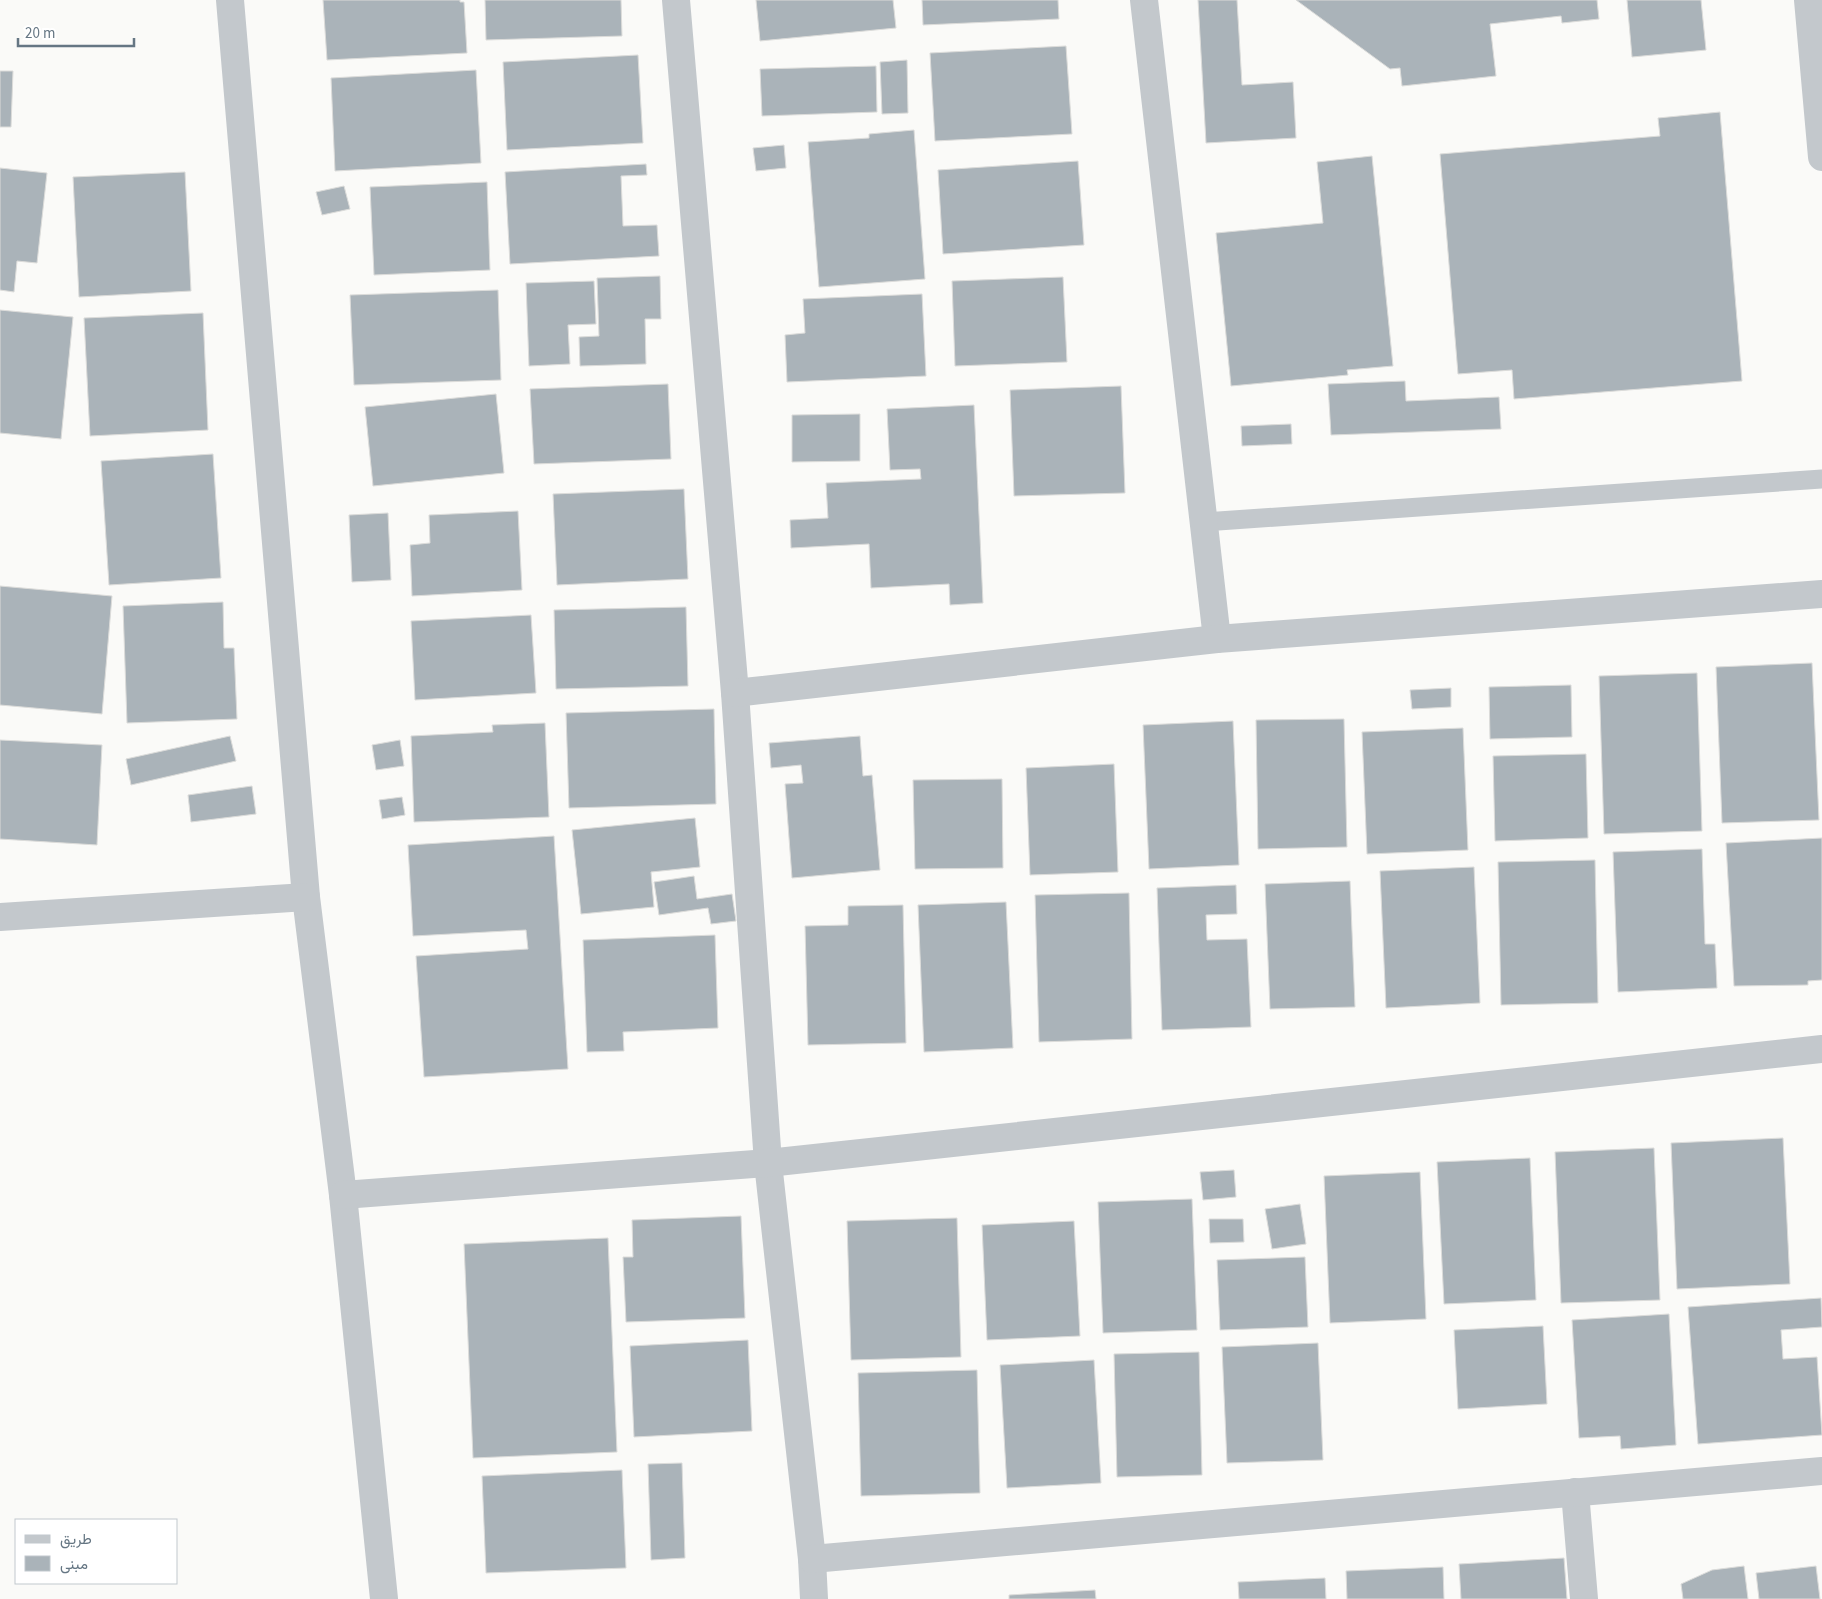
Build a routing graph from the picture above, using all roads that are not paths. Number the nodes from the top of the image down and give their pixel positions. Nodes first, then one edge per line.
1 (230, 0) edge
2 (676, 0) edge
3 (1144, 0) edge
4 (1808, 0) edge
5 (1822, 157) edge
6 (1822, 479) edge
7 (1204, 522) junction
8 (1822, 594) edge
9 (1217, 638) junction
10 (735, 693) junction
11 (306, 897) junction
12 (0, 917) edge
13 (1822, 1050) edge
14 (768, 1163) junction
15 (343, 1195) junction
16 (1822, 1471) edge
17 (1575, 1492) junction
18 (812, 1559) junction
19 (384, 1599) edge
20 (814, 1599) edge
21 (1584, 1599) edge

1 - 11 street
2 - 10 street
3 - 7 street
4 - 5 street
6 - 7 lane
7 - 9 street
8 - 9 street
9 - 10 street
10 - 14 street
11 - 12 street
11 - 15 street
13 - 14 street
14 - 15 street
14 - 18 street
15 - 19 street
16 - 17 street
17 - 18 street
17 - 21 street
18 - 20 street

